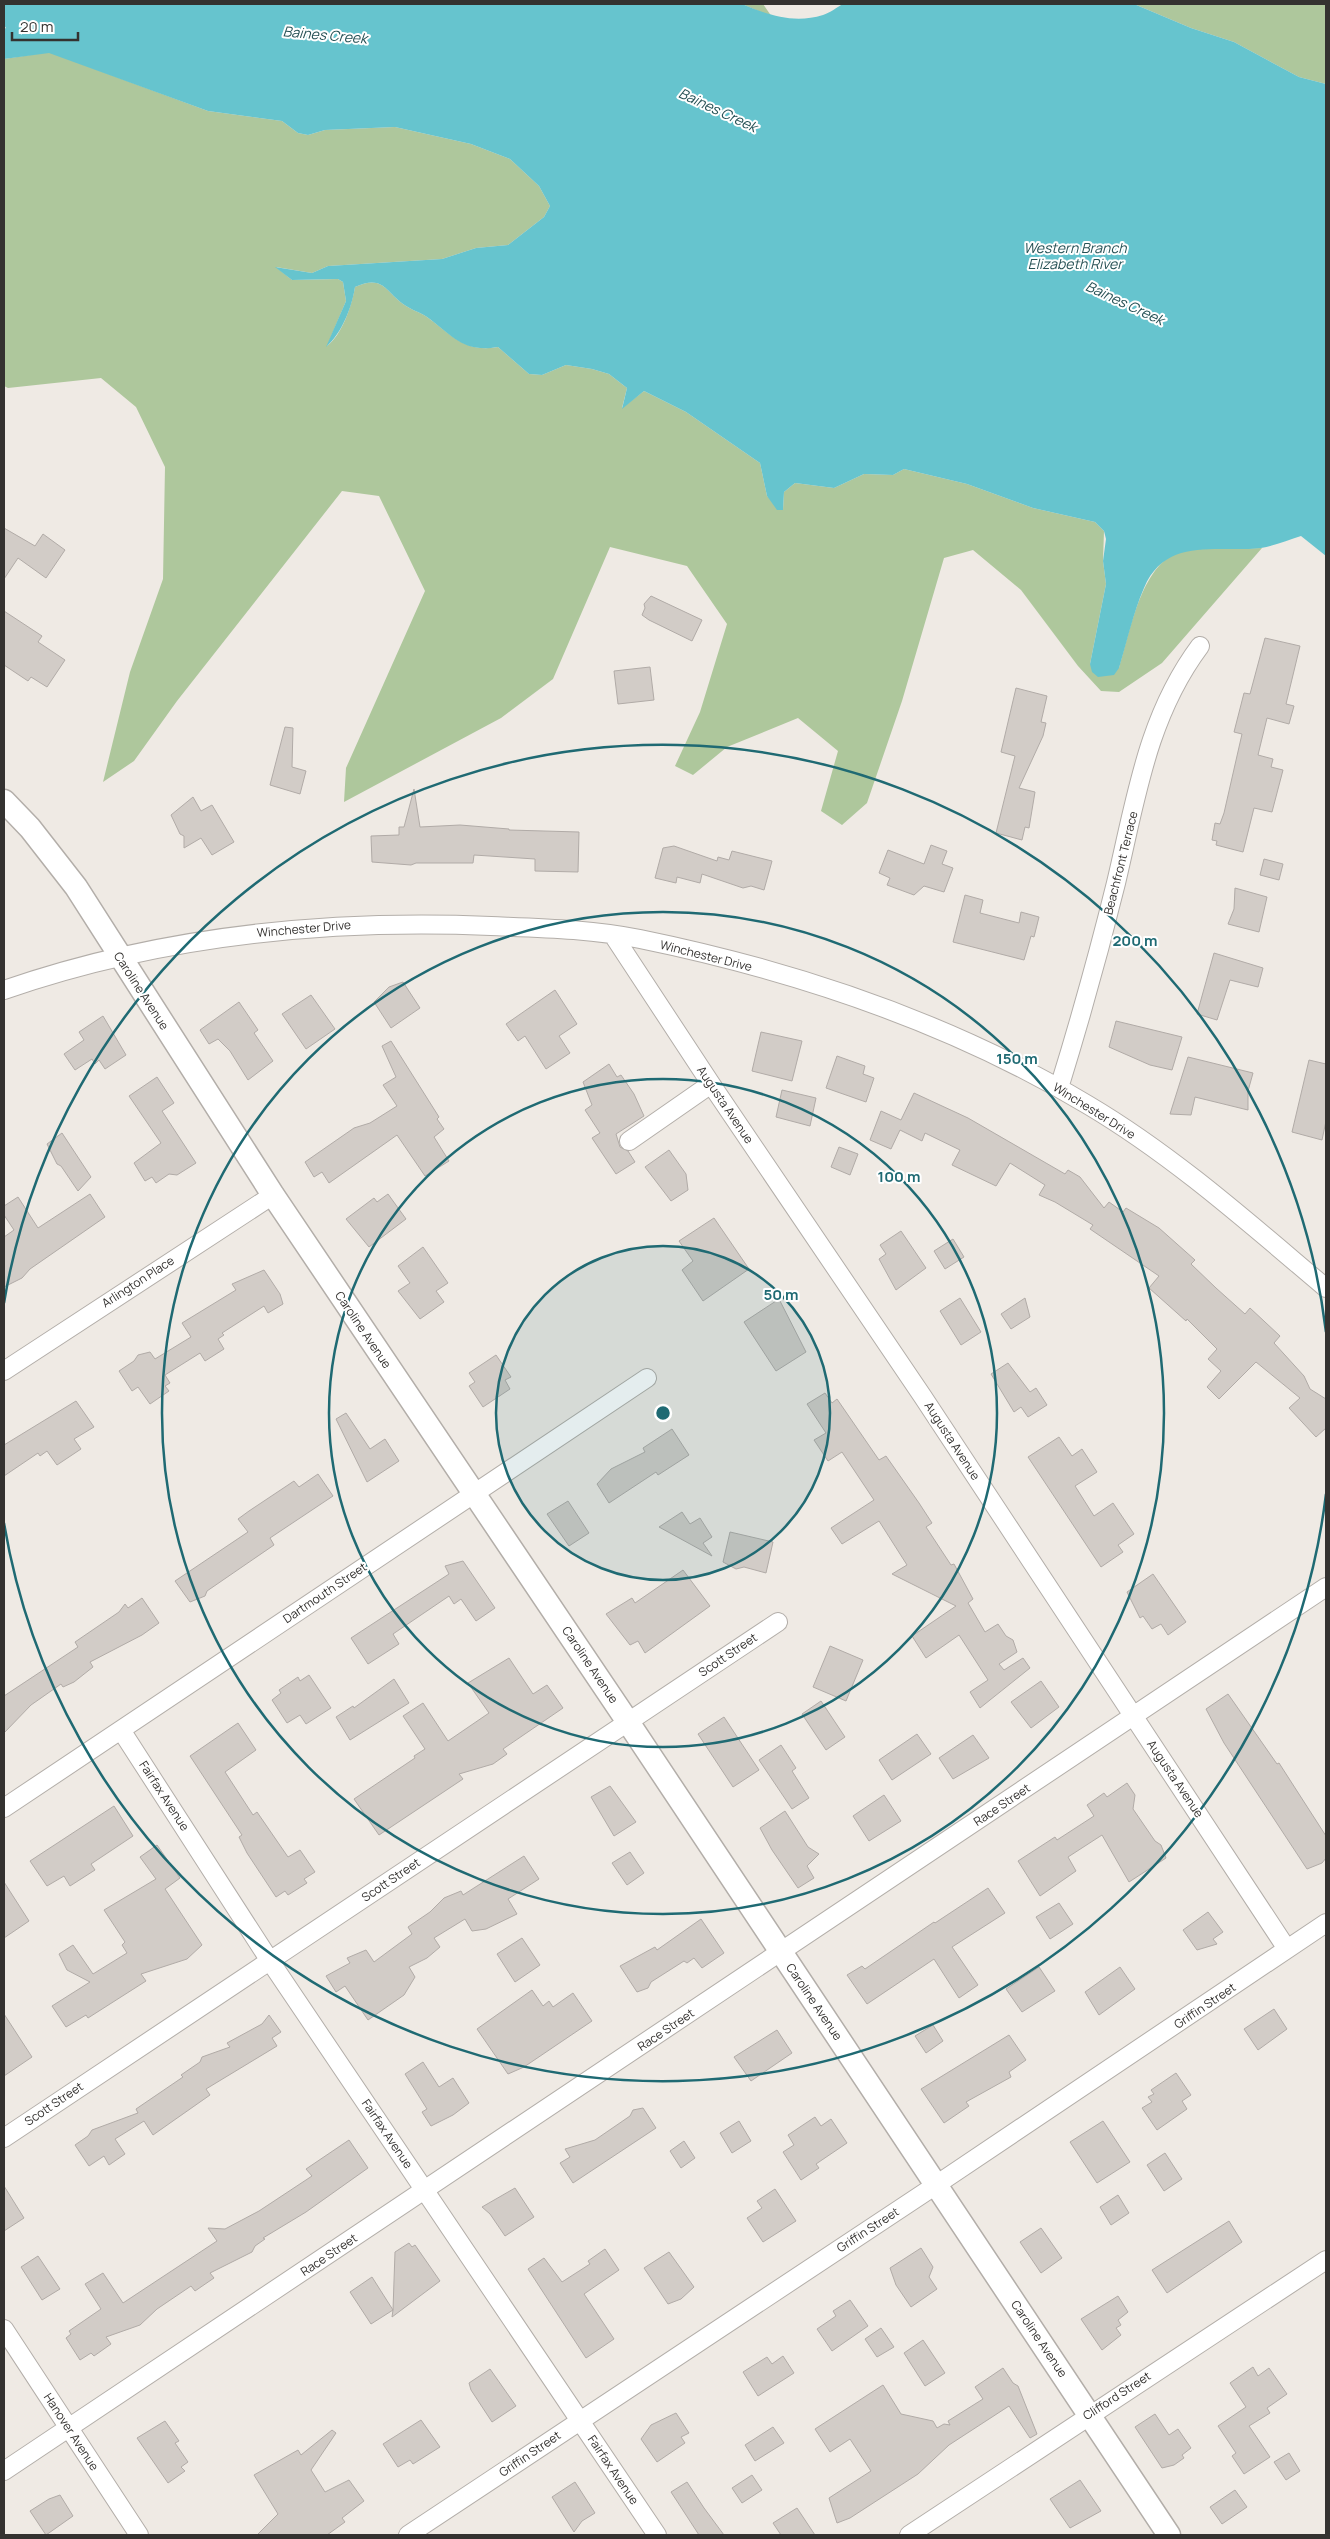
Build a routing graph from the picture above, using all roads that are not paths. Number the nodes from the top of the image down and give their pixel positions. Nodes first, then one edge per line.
1 (1200, 646) dead end
2 (4, 801) edge
3 (613, 935) junction
4 (118, 956) junction
5 (4, 990) edge
6 (711, 1084) junction
7 (1059, 1088) junction
8 (628, 1141) dead end
9 (273, 1195) junction
10 (1326, 1288) edge
11 (4, 1371) edge
12 (647, 1378) dead end
13 (474, 1494) junction
14 (1326, 1587) edge
15 (778, 1622) dead end
16 (1133, 1717) junction
17 (628, 1722) junction
18 (121, 1730) junction
19 (4, 1808) edge
20 (1326, 1923) edge
21 (1287, 1949) junction
22 (781, 1953) junction
23 (270, 1961) junction
24 (4, 2138) edge
25 (936, 2185) junction
26 (426, 2190) junction
27 (1326, 2260) edge
28 (4, 2329) edge
29 (1089, 2414) junction
30 (581, 2420) junction
31 (69, 2428) junction
32 (4, 2471) edge
33 (139, 2535) edge
34 (408, 2535) edge
35 (657, 2535) edge
36 (909, 2535) edge
37 (1169, 2535) edge

1 - 7 street, Beachfront Terrace
2 - 4 street, Caroline Avenue
3 - 4 street, Winchester Drive
3 - 6 street, Augusta Avenue
3 - 7 street, Winchester Drive
4 - 5 street, Winchester Drive
4 - 9 street, Caroline Avenue
6 - 8 street
6 - 16 street, Augusta Avenue
7 - 10 street, Winchester Drive
9 - 11 street, Arlington Place
9 - 13 street, Caroline Avenue
12 - 13 street, Dartmouth Street
13 - 17 street, Caroline Avenue
13 - 18 street, Dartmouth Street
14 - 16 street, Race Street
15 - 17 street, Scott Street
16 - 21 street, Augusta Avenue
16 - 22 street, Race Street
17 - 22 street, Caroline Avenue
17 - 23 street, Scott Street
18 - 19 street, Dartmouth Street
18 - 23 street, Fairfax Avenue
20 - 21 street, Griffin Street
21 - 25 street, Griffin Street
22 - 25 street, Caroline Avenue
22 - 26 street, Race Street
23 - 24 street, Scott Street
23 - 26 street, Fairfax Avenue
25 - 29 street, Caroline Avenue
25 - 30 street, Griffin Street
26 - 30 street, Fairfax Avenue
26 - 31 street, Race Street
27 - 29 street, Clifford Street
28 - 31 street, Hanover Avenue
29 - 36 street, Clifford Street
29 - 37 street, Caroline Avenue
30 - 34 street, Griffin Street
30 - 35 street, Fairfax Avenue
31 - 32 street, Race Street
31 - 33 street, Hanover Avenue

